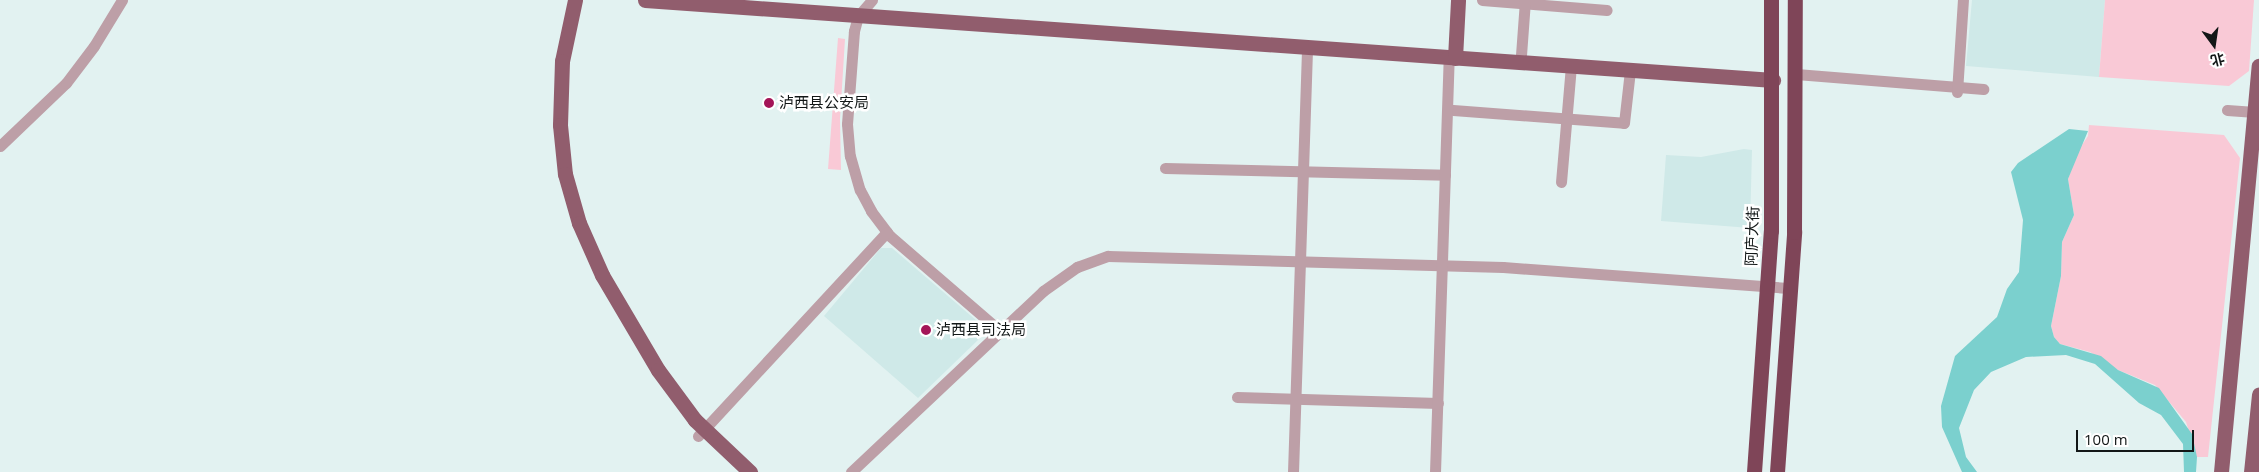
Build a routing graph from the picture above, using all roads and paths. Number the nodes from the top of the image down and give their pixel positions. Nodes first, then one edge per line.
1 (122, 0) edge
2 (566, 0) edge
3 (575, 0) edge
4 (645, 0) edge
5 (750, 0) edge
6 (1452, 0) edge
7 (1458, 0) edge
8 (1482, 0) edge
9 (1772, 0) edge
10 (1795, 0) edge
11 (1962, 0) edge
12 (1525, 2) edge
13 (865, 8) edge
14 (1607, 10) dead end
15 (1307, 47) junction
16 (1452, 54) junction
17 (1521, 54) junction
18 (1571, 66) junction
19 (2259, 66) edge
20 (1630, 70) junction
21 (1773, 76) junction
22 (1796, 78) junction
23 (1957, 90) junction
24 (1983, 92) dead end
25 (1453, 110) junction
26 (2227, 110) dead end
27 (2255, 112) junction
28 (1566, 119) junction
29 (0, 146) edge
30 (1165, 168) dead end
31 (1302, 171) junction
32 (1445, 175) junction
33 (1561, 182) dead end
34 (887, 232) junction
35 (1299, 259) junction
36 (1445, 265) junction
37 (1768, 286) junction
38 (1791, 288) junction
39 (1000, 331) junction
40 (2259, 394) edge
41 (1236, 397) dead end
42 (1295, 399) junction
43 (1438, 402) junction
44 (701, 433) junction
45 (736, 472) edge
46 (750, 472) edge
47 (851, 472) edge
48 (1293, 472) edge
49 (1435, 472) edge
50 (1441, 472) edge
51 (1754, 472) edge
52 (1778, 472) edge
53 (2221, 472) edge
54 (2251, 472) edge

1 - 29 street
2 - 44 main road
3 - 44 main road
4 - 13 main road
5 - 13 main road
6 - 16 main road
7 - 16 main road
8 - 12 street
9 - 21 highway, 阿庐大街
10 - 22 highway
11 - 23 street
12 - 14 street
12 - 17 street
13 - 15 main road
13 - 16 main road
13 - 34 street
15 - 16 main road
15 - 31 street
16 - 17 main road
16 - 18 main road
16 - 25 street
16 - 32 street
17 - 21 main road
18 - 20 main road
18 - 28 street
19 - 27 main road
20 - 21 main road
20 - 28 street
21 - 37 highway, 阿庐大街
22 - 23 street
22 - 38 highway
23 - 24 street
25 - 28 street
25 - 36 street
26 - 27 street
27 - 53 main road
28 - 33 street
30 - 31 street
31 - 32 street
31 - 35 street
32 - 36 street
34 - 39 street
34 - 44 street
35 - 36 street
35 - 39 street
35 - 42 street
36 - 37 street
36 - 43 street
36 - 50 street
37 - 38 street
37 - 51 highway, 阿庐大街
38 - 52 highway
39 - 47 street
40 - 54 main road
41 - 42 street
42 - 43 street
42 - 48 street
43 - 49 street
44 - 45 main road
44 - 46 main road

